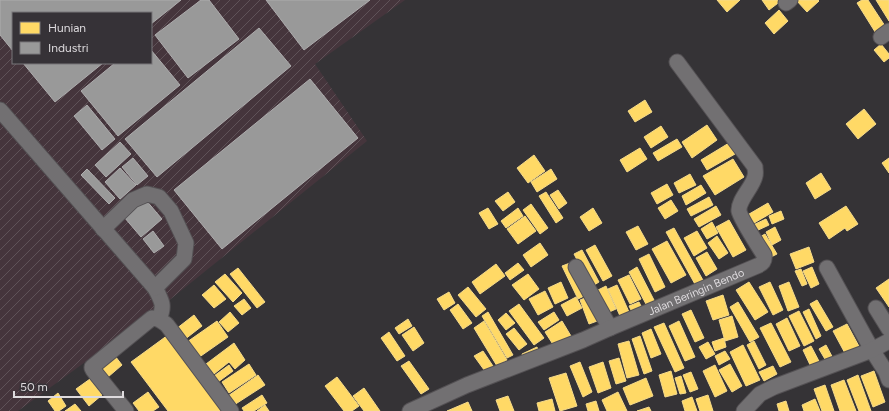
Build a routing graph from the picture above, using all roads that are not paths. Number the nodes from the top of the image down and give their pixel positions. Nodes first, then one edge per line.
1 (677, 62) dead end
2 (0, 110) edge
3 (103, 228) junction
4 (576, 267) dead end
5 (827, 268) dead end
6 (156, 288) junction
7 (876, 308) dead end
8 (159, 319) junction
9 (610, 328) junction
10 (889, 329) edge
11 (879, 346) edge
12 (889, 380) edge
13 (126, 411) edge
14 (231, 411) edge
15 (410, 411) edge
16 (744, 411) edge

1 - 9 street, Jalan Beringin Bendo
2 - 3 street
3 - 6 street
3 - 6 street
4 - 9 street
5 - 11 street
6 - 8 street
7 - 10 street
8 - 13 street
8 - 14 street
9 - 15 street, Jalan Beringin Bendo
11 - 12 street
11 - 16 street

